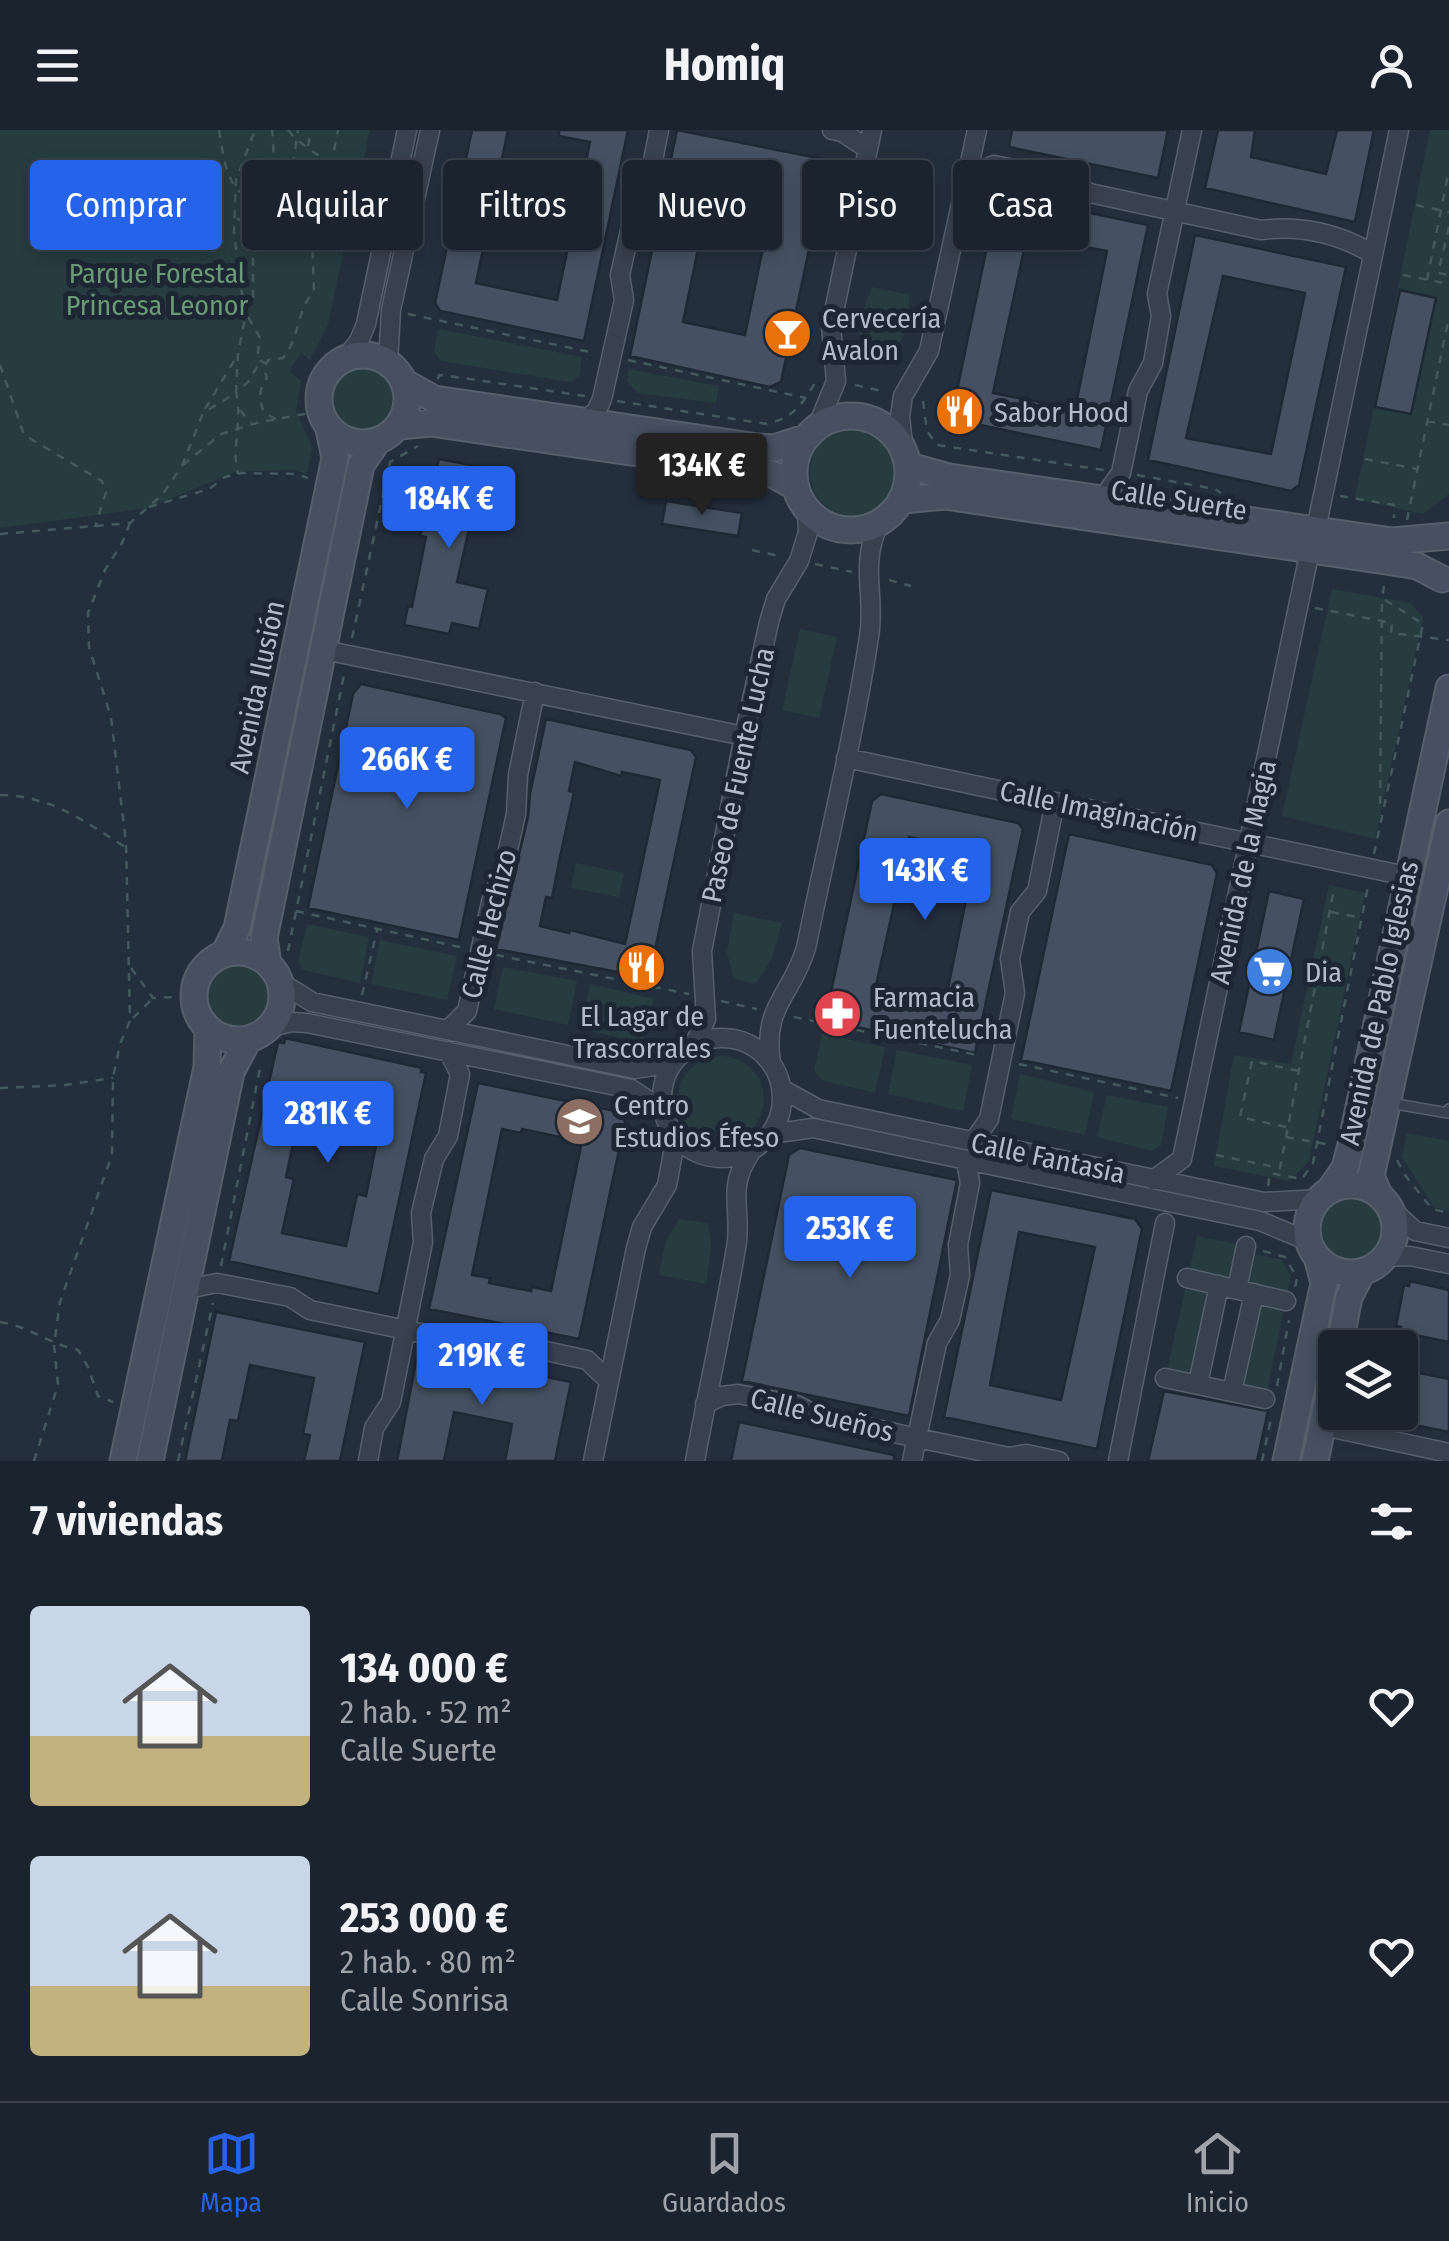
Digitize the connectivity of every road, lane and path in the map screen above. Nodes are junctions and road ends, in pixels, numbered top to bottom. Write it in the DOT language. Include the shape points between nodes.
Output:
graph roads {
  1 [pos="219,130"];
  2 [pos="255,130"];
  3 [pos="272,130"];
  4 [pos="288,130"];
  5 [pos="298,130"];
  6 [pos="311,130"];
  7 [pos="338,130"];
  8 [pos="407,130"];
  9 [pos="430,130"];
  10 [pos="658,130"];
  11 [pos="832,130"];
  12 [pos="977,130"];
  13 [pos="1192,130"];
  14 [pos="1399,130"];
  15 [pos="870,140"];
  16 [pos="296,142"];
  17 [pos="308,147"];
  18 [pos="273,160"];
  19 [pos="294,160"];
  20 [pos="325,160"];
  21 [pos="332,160"];
  22 [pos="970,160"];
  23 [pos="1449,170"];
  24 [pos="236,189"];
  25 [pos="1089,192"];
  26 [pos="242,193"];
  27 [pos="1416,205"];
  28 [pos="1440,210"];
  29 [pos="1175,212"];
  30 [pos="1449,212"];
  31 [pos="234,216"];
  32 [pos="242,222"];
  33 [pos="1449,230"];
  34 [pos="953,239"];
  35 [pos="253,250"];
  36 [pos="313,250"];
  37 [pos="1373,254"];
  38 [pos="1403,275"];
  39 [pos="1449,275"];
  40 [pos="1426,280"];
  41 [pos="1449,284"];
  42 [pos="244,310"];
  43 [pos="1449,317"];
  44 [pos="1448,330"];
  45 [pos="238,354"];
  46 [pos="346,358"];
  47 [pos="266,364"];
  48 [pos="0,365"];
  49 [pos="396,372"];
  50 [pos="236,393"];
  51 [pos="240,410"];
  52 [pos="203,412"];
  53 [pos="276,419"];
  54 [pos="325,420"];
  55 [pos="582,421"];
  56 [pos="1427,421"];
  57 [pos="252,424"];
  58 [pos="1449,425"];
  59 [pos="399,426"];
  60 [pos="237,429"];
  61 [pos="811,432"];
  62 [pos="377,442"];
  63 [pos="906,456"];
  64 [pos="1365,458"];
  65 [pos="182,466"];
  66 [pos="1417,469"];
  67 [pos="238,474"];
  68 [pos="308,478"];
  69 [pos="794,486"];
  70 [pos="1103,498"];
  71 [pos="903,500"];
  72 [pos="148,508"];
  73 [pos="807,510"];
  74 [pos="130,523"];
  75 [pos="879,524"];
  76 [pos="1406,524"];
  77 [pos="95,527"];
  78 [pos="0,534"];
  79 [pos="1449,538"];
  80 [pos="1313,540"];
  81 [pos="752,550"];
  82 [pos="798,561"];
  83 [pos="868,575"];
  84 [pos="1398,576"];
  85 [pos="1446,585"];
  86 [pos="912,586"];
  87 [pos="1299,605"];
  88 [pos="1380,621"];
  89 [pos="1448,640"];
  90 [pos="324,650"];
  91 [pos="1449,688"];
  92 [pos="535,692"];
  93 [pos="744,736"];
  94 [pos="846,758"];
  95 [pos="0,794"];
  96 [pos="1054,802"];
  97 [pos="1380,804"];
  98 [pos="1449,823"];
  99 [pos="1249,843"];
  100 [pos="126,848"];
  101 [pos="1432,880"];
  102 [pos="1334,889"];
  103 [pos="294,910"];
  104 [pos="1330,911"];
  105 [pos="1362,918"];
  106 [pos="378,928"];
  107 [pos="481,952"];
  108 [pos="224,954"];
  109 [pos="130,966"];
  110 [pos="274,973"];
  111 [pos="177,997"];
  112 [pos="153,998"];
  113 [pos="707,998"];
  114 [pos="358,1012"];
  115 [pos="774,1012"];
  116 [pos="130,1020"];
  117 [pos="208,1030"];
  118 [pos="448,1030"];
  119 [pos="259,1033"];
  120 [pos="694,1045"];
  121 [pos="448,1051"];
  122 [pos="1002,1060"];
  123 [pos="771,1062"];
  124 [pos="673,1063"];
  125 [pos="1299,1071"];
  126 [pos="113,1078"];
  127 [pos="0,1088"];
  128 [pos="782,1089"];
  129 [pos="1194,1101"];
  130 [pos="1387,1103"];
  131 [pos="1449,1109"];
  132 [pos="663,1110"];
  133 [pos="1288,1127"];
  134 [pos="771,1134"];
  135 [pos="1286,1136"];
  136 [pos="676,1138"];
  137 [pos="973,1142"];
  138 [pos="1317,1142"];
  139 [pos="750,1152"];
  140 [pos="1216,1155"];
  141 [pos="1182,1159"];
  142 [pos="966,1161"];
  143 [pos="1152,1189"];
  144 [pos="1204,1190"];
  145 [pos="1324,1195"];
  146 [pos="1384,1201"];
  147 [pos="1194,1208"];
  148 [pos="1165,1223"];
  149 [pos="1449,1238"];
  150 [pos="1246,1246"];
  151 [pos="1312,1249"];
  152 [pos="1385,1257"];
  153 [pos="1449,1264"];
  154 [pos="1362,1272"];
  155 [pos="1187,1278"];
  156 [pos="1237,1289"];
  157 [pos="187,1290"];
  158 [pos="1286,1300"];
  159 [pos="0,1322"];
  160 [pos="405,1329"];
  161 [pos="1343,1330"];
  162 [pos="54,1346"];
  163 [pos="1165,1378"];
  164 [pos="609,1381"];
  165 [pos="1198,1384"];
  166 [pos="1232,1392"];
  167 [pos="1266,1399"];
  168 [pos="113,1402"];
  169 [pos="705,1404"];
  170 [pos="1322,1430"];
  171 [pos="1342,1430"];
  172 [pos="917,1438"];
  173 [pos="1449,1453"];
  174 [pos="34,1461"];
  175 [pos="123,1461"];
  176 [pos="150,1461"];
  177 [pos="368,1461"];
  178 [pos="593,1461"];
  179 [pos="695,1461"];
  180 [pos="912,1461"];
  181 [pos="1059,1461"];
  182 [pos="1118,1461"];
  183 [pos="1286,1461"];
  184 [pos="1315,1461"];
  1 -- 24 [label="path"];
  2 -- 24 [label="path"];
  3 -- 18 [label="path"];
  4 -- 16 [label="path"];
  5 -- 16 [label="path"];
  6 -- 17 [label="path"];
  7 -- 21 [label="path"];
  8 -- 46 [label="street" via="366,324"];
  9 -- 49 [label="street" via="392,310"];
  10 -- 55 [label="street" via="620,275 624,300 602,399"];
  11 -- 15 [label="street"];
  12 -- 22 [label="street"];
  13 -- 29 [label="street"];
  14 -- 37 [label="street, Avenida de la Magia"];
  15 -- 61 [label="street" via="832,326 836,380"];
  16 -- 17 [label="path"];
  16 -- 19 [label="path"];
  17 -- 20 [label="path"];
  23 -- 28 [label="path"];
  24 -- 26 [label="path"];
  24 -- 31 [label="path"];
  25 -- 29 [label="street"];
  27 -- 28 [label="path"];
  28 -- 30 [label="path"];
  28 -- 40 [label="path"];
  29 -- 37 [label="street" via="1348,240"];
  29 -- 70 [label="street" via="1156,294 1162,316 1153,363 1138,391 1121,473"];
  31 -- 32 [label="path"];
  31 -- 42 [label="path"];
  33 -- 39 [label="path" via="1438,273"];
  34 -- 63 [label="street" via="929,351 904,396"];
  35 -- 42 [label="path" via="253,301"];
  36 -- 47 [label="path" via="314,291 292,347"];
  37 -- 80 [label="street, Avenida de la Magia"];
  38 -- 40 [label="path"];
  40 -- 41 [label="path"];
  42 -- 45 [label="path"];
  42 -- 47 [label="path" via="260,338 257,358"];
  43 -- 44 [label="path"];
  44 -- 56 [label="path"];
  45 -- 50 [label="path"];
  45 -- 52 [label="path"];
  46 -- 49 [label="main road" via="372,356"];
  46 -- 54 [label="main road" via="319,389"];
  47 -- 50 [label="path"];
  47 -- 53 [label="path" via="260,400 264,413"];
  48 -- 77 [label="path" via="24,435 102,481 106,492"];
  49 -- 55 [label="main road" via="434,400"];
  49 -- 59 [label="main road" via="408,397"];
  50 -- 51 [label="path"];
  50 -- 52 [label="path"];
  51 -- 57 [label="path"];
  51 -- 60 [label="path"];
  52 -- 65 [label="path"];
  53 -- 54 [label="path"];
  53 -- 57 [label="path"];
  54 -- 62 [label="main road" via="351,442"];
  54 -- 108 [label="main road, Avenida Ilusión" via="335,458 240,918"];
  55 -- 61 [label="main road" via="774,448"];
  56 -- 58 [label="path"];
  56 -- 66 [label="path"];
  57 -- 60 [label="path"];
  59 -- 62 [label="main road"];
  59 -- 69 [label="main road" via="431,422 754,470"];
  60 -- 65 [label="path"];
  60 -- 67 [label="path"];
  61 -- 63 [label="main road" via="840,416 865,416 887,427"];
  61 -- 69 [label="main road" via="794,464"];
  62 -- 90 [label="main road, Avenida Ilusión" via="361,466"];
  63 -- 70 [label="main road, Calle Suerte" via="949,477"];
  63 -- 71 [label="main road"];
  64 -- 66 [label="path"];
  65 -- 72 [label="path"];
  66 -- 76 [label="path"];
  67 -- 68 [label="path"];
  67 -- 72 [label="path"];
  69 -- 73 [label="main road"];
  70 -- 80 [label="main road, Calle Suerte"];
  71 -- 75 [label="main road"];
  71 -- 80 [label="main road, Calle Suerte" via="945,496"];
  72 -- 74 [label="path"];
  73 -- 75 [label="main road" via="828,526 854,530"];
  73 -- 82 [label="street, Paseo de Fuente Lucha"];
  74 -- 77 [label="path"];
  74 -- 100 [label="path" via="88,612 89,647 111,717"];
  75 -- 83 [label="street" via="869,546"];
  77 -- 78 [label="path"];
  79 -- 80 [label="main road, Calle Suerte"];
  79 -- 85 [label="main road" via="1442,555"];
  80 -- 85 [label="main road, Calle Suerte" via="1417,566"];
  80 -- 87 [label="street, Avenida de la Magia"];
  81 -- 82 [label="path"];
  82 -- 83 [label="path"];
  82 -- 93 [label="street, Paseo de Fuente Lucha" via="776,599"];
  83 -- 86 [label="path"];
  83 -- 94 [label="street" via="870,632"];
  84 -- 88 [label="path" via="1382,598"];
  87 -- 88 [label="path"];
  87 -- 99 [label="street, Avenida de la Magia"];
  88 -- 89 [label="path" via="1392,623 1391,633"];
  88 -- 97 [label="path"];
  90 -- 92 [label="street"];
  90 -- 110 [label="main road, Avenida Ilusión" via="264,938"];
  91 -- 101 [label="main road, Avenida de Pablo Iglesias"];
  92 -- 93 [label="street"];
  92 -- 107 [label="street, Calle Hechizo" via="516,814"];
  93 -- 113 [label="street, Paseo de Fuente Lucha" via="702,951"];
  94 -- 96 [label="street, Calle Imaginación"];
  94 -- 115 [label="street" via="806,948"];
  95 -- 100 [label="path" via="74,813"];
  96 -- 99 [label="street, Calle Imaginación"];
  96 -- 122 [label="street" via="1036,891 1020,912 1010,959 1015,993"];
  98 -- 101 [label="main road, Avenida de Pablo Iglesias"];
  99 -- 101 [label="street, Calle Imaginación"];
  99 -- 129 [label="street, Avenida de la Magia"];
  100 -- 109 [label="path"];
  101 -- 130 [label="main road, Avenida de Pablo Iglesias"];
  101 -- 145 [label="main road, Avenida de Pablo Iglesias" via="1346,1164"];
  102 -- 104 [label="path"];
  103 -- 106 [label="path"];
  104 -- 105 [label="path"];
  104 -- 125 [label="path"];
  106 -- 107 [label="path"];
  106 -- 114 [label="path"];
  107 -- 113 [label="path"];
  107 -- 118 [label="street, Calle Hechizo" via="467,1012"];
  108 -- 110 [label="main road" via="248,953"];
  108 -- 117 [label="main road" via="196,980 194,1007"];
  109 -- 112 [label="path"];
  109 -- 116 [label="path"];
  110 -- 114 [label="street" via="312,1002"];
  110 -- 119 [label="main road" via="282,1006"];
  111 -- 112 [label="path"];
  112 -- 116 [label="path"];
  113 -- 115 [label="path"];
  113 -- 120 [label="street, Paseo de Fuente Lucha"];
  114 -- 118 [label="street"];
  115 -- 122 [label="path"];
  115 -- 123 [label="street" via="767,1038"];
  116 -- 126 [label="path"];
  117 -- 119 [label="main road" via="220,1037"];
  117 -- 175 [label="main road" via="206,1068"];
  118 -- 124 [label="street" via="635,1069"];
  119 -- 121 [label="street" via="307,1023"];
  119 -- 157 [label="main road" via="237,1055 231,1072"];
  120 -- 123 [label="street" via="734,1039"];
  120 -- 124 [label="street"];
  121 -- 132 [label="street" via="631,1089"];
  121 -- 160 [label="street" via="460,1074 448,1136 434,1159 421,1213 424,1242"];
  122 -- 129 [label="path"];
  122 -- 137 [label="street" via="989,1119"];
  123 -- 128 [label="street"];
  124 -- 132 [label="street"];
  125 -- 133 [label="path"];
  125 -- 133 [label="path" via="1252,1061 1240,1117"];
  126 -- 127 [label="path"];
  126 -- 162 [label="path" via="112,1155 60,1302"];
  128 -- 134 [label="street"];
  128 -- 137 [label="street, Calle Fantasía" via="818,1109"];
  129 -- 141 [label="street, Avenida de la Magia"];
  130 -- 131 [label="lane"];
  130 -- 146 [label="main road, Avenida de Pablo Iglesias" via="1372,1176"];
  132 -- 136 [label="street"];
  133 -- 135 [label="path"];
  134 -- 139 [label="street"];
  134 -- 142 [label="street, Calle Fantasía" via="813,1128"];
  135 -- 138 [label="path"];
  135 -- 140 [label="path" via="1280,1168"];
  136 -- 139 [label="street" via="696,1152 723,1158"];
  136 -- 164 [label="street" via="667,1185 636,1248"];
  137 -- 143 [label="street, Calle Fantasía"];
  139 -- 169 [label="street" via="738,1172 737,1242"];
  141 -- 143 [label="street"];
  141 -- 144 [label="street"];
  142 -- 143 [label="street, Calle Fantasía"];
  142 -- 172 [label="street" via="970,1183 958,1245 960,1275 950,1320 937,1342"];
  143 -- 144 [label="street, Calle Fantasía"];
  143 -- 147 [label="street, Calle Fantasía"];
  143 -- 148 [label="street"];
  144 -- 145 [label="street, Calle Fantasía" via="1264,1202"];
  145 -- 146 [label="main road" via="1363,1187"];
  145 -- 151 [label="main road" via="1307,1226"];
  146 -- 149 [label="street" via="1415,1231"];
  146 -- 152 [label="main road" via="1395,1232"];
  147 -- 148 [label="street"];
  147 -- 151 [label="street, Calle Fantasía" via="1278,1226"];
  148 -- 182 [label="street"];
  150 -- 156 [label="street"];
  151 -- 154 [label="main road" via="1330,1268"];
  151 -- 183 [label="main road" via="1324,1283"];
  152 -- 153 [label="street"];
  152 -- 154 [label="main road"];
  154 -- 161 [label="main road"];
  155 -- 156 [label="street"];
  156 -- 158 [label="street"];
  156 -- 165 [label="street"];
  156 -- 166 [label="street"];
  157 -- 160 [label="street" via="217,1283"];
  157 -- 176 [label="main road"];
  159 -- 162 [label="path" via="20,1325"];
  160 -- 164 [label="street" via="587,1360"];
  160 -- 177 [label="street" via="391,1402 374,1428"];
  162 -- 168 [label="path" via="78,1350 98,1396"];
  162 -- 174 [label="path" via="58,1385"];
  163 -- 165 [label="street"];
  164 -- 178 [label="street"];
  165 -- 166 [label="street"];
  166 -- 167 [label="street"];
  169 -- 172 [label="street, Calle Sueños" via="738,1394"];
  169 -- 179 [label="street"];
  170 -- 184 [label="main road"];
  171 -- 173 [label="street"];
  172 -- 180 [label="street"];
  172 -- 181 [label="street, Calle Sueños"];
}
